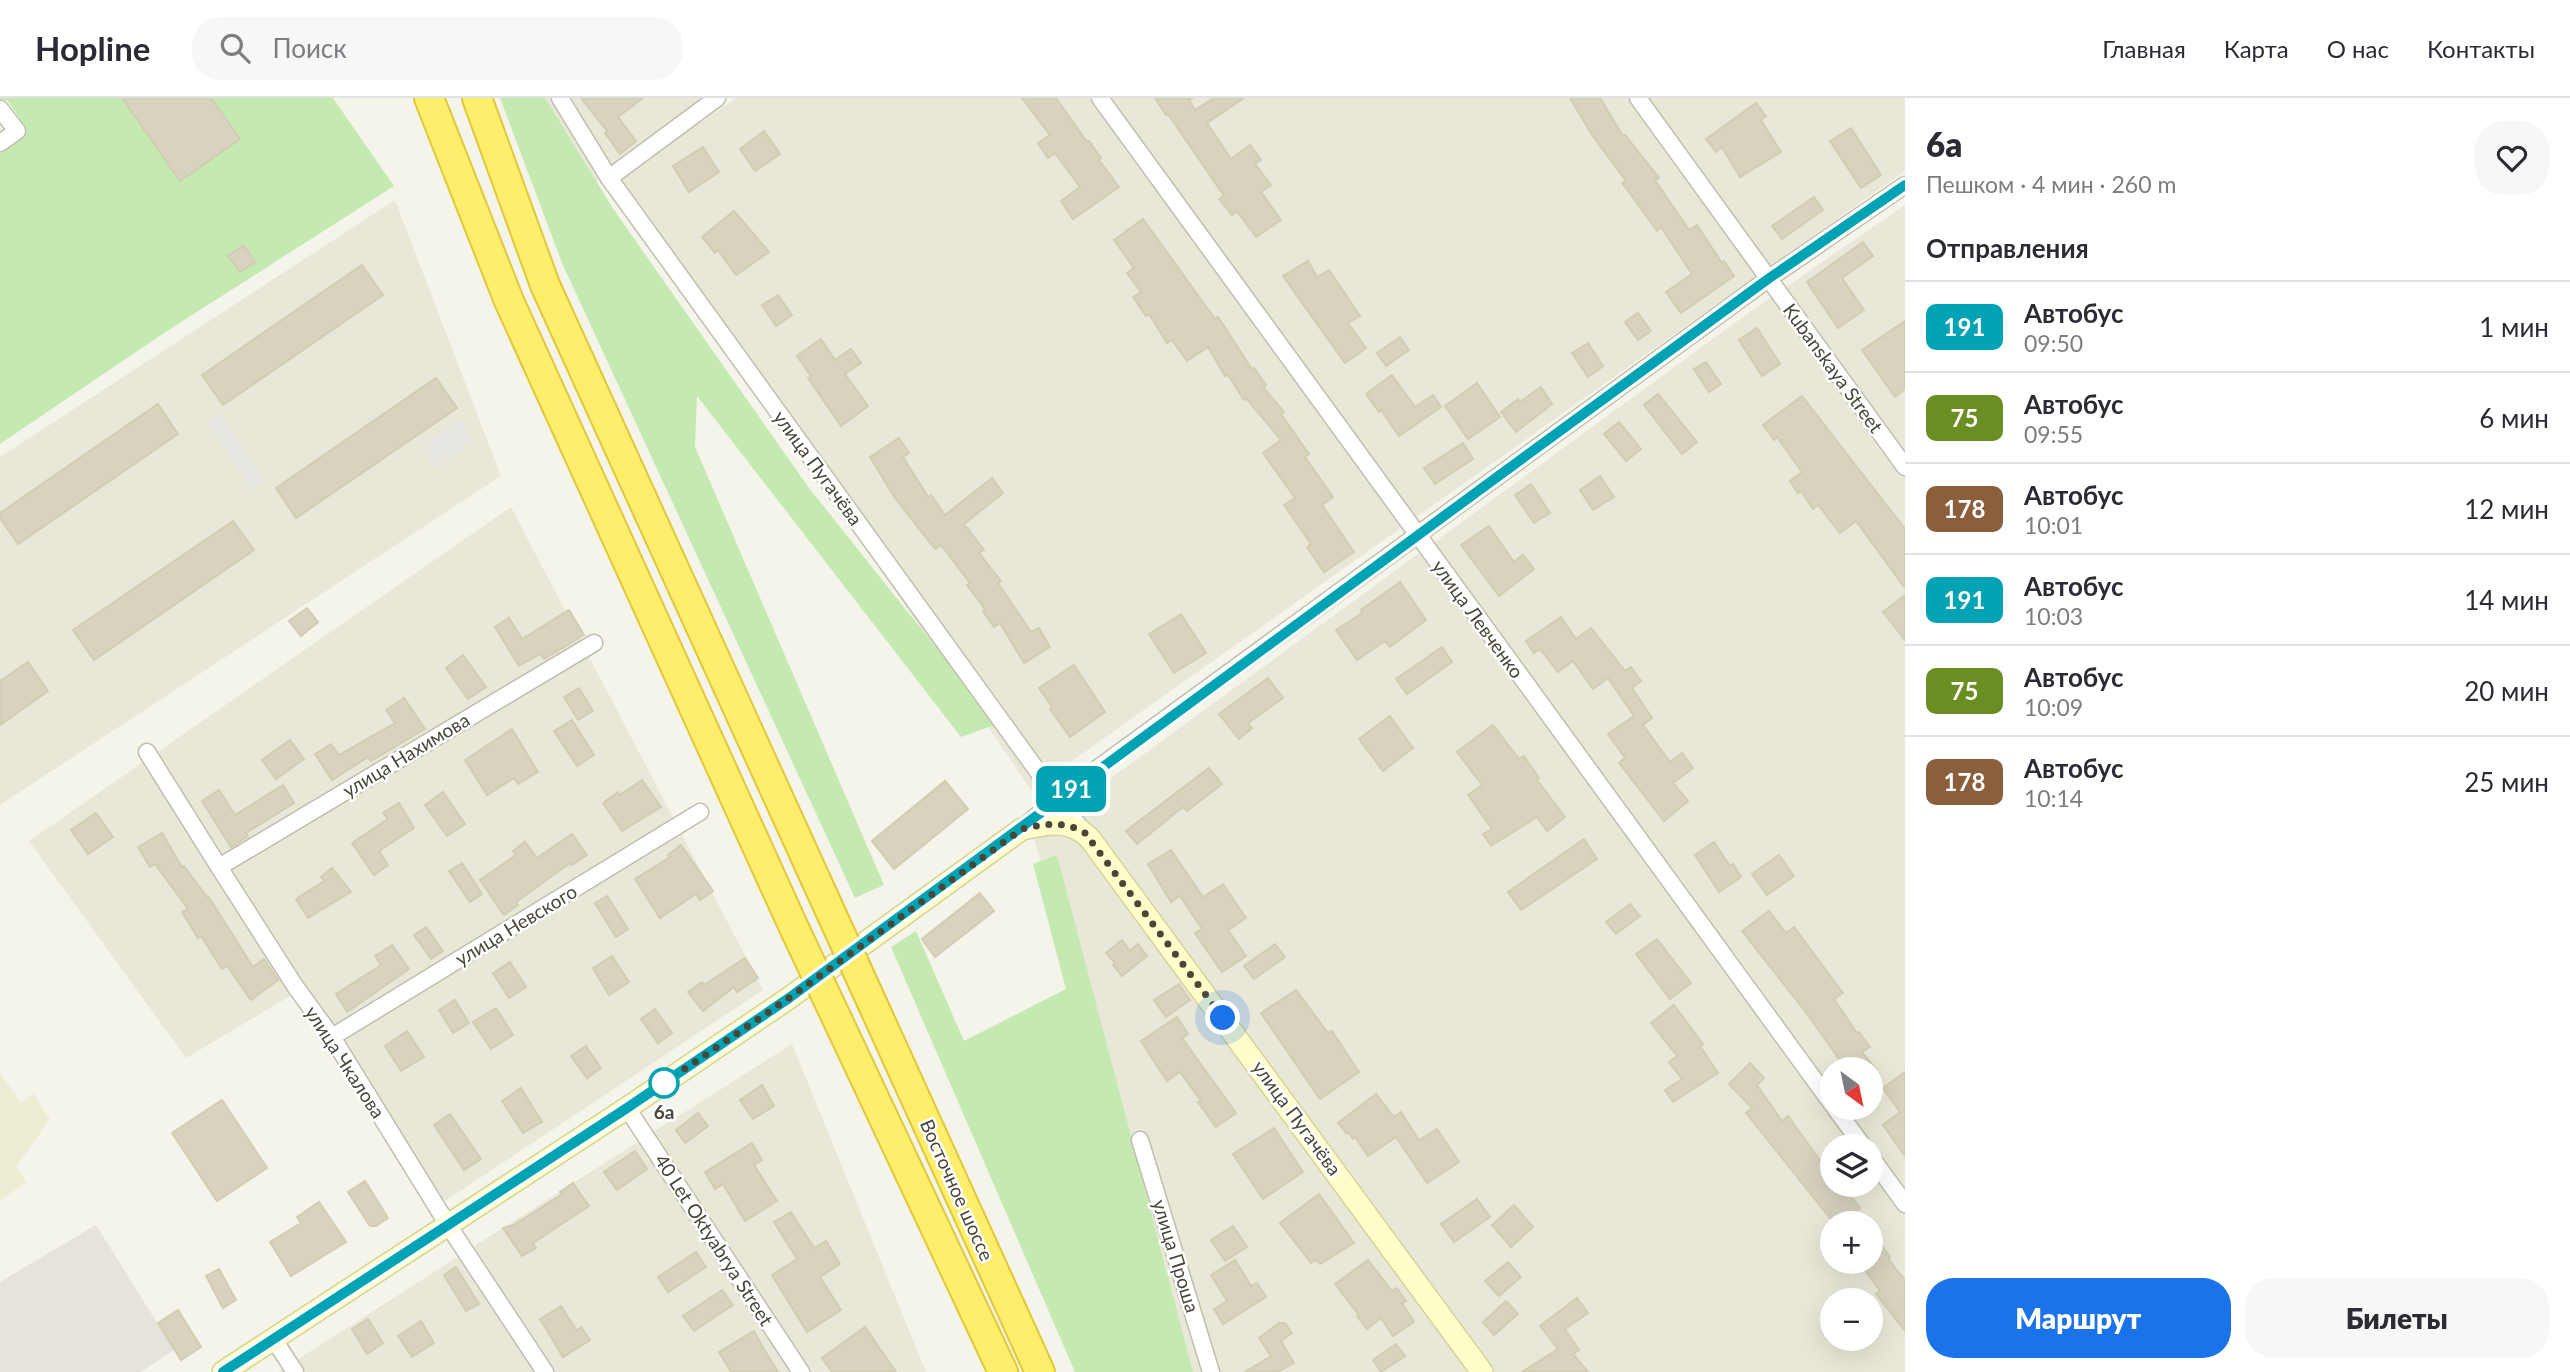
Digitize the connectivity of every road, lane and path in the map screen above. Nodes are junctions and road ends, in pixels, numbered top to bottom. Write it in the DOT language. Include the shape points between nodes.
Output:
graph roads {
  1 [pos="429,98"];
  2 [pos="477,98"];
  3 [pos="560,98"];
  4 [pos="717,98"];
  5 [pos="1100,98"];
  6 [pos="1638,98"];
  7 [pos="0,109"];
  8 [pos="0,143"];
  9 [pos="609,178"];
  10 [pos="1905,185"];
  11 [pos="1768,279"];
  12 [pos="545,285"];
  13 [pos="509,301"];
  14 [pos="1905,467"];
  15 [pos="1417,535"];
  16 [pos="594,643"];
  17 [pos="147,752"];
  18 [pos="1057,799"];
  19 [pos="700,812"];
  20 [pos="1022,829"];
  21 [pos="1085,833"];
  22 [pos="219,867"];
  23 [pos="332,1037"];
  24 [pos="1820,1088"];
  25 [pos="627,1108"];
  26 [pos="1140,1140"];
  27 [pos="1883,1174"];
  28 [pos="1905,1204"];
  29 [pos="448,1225"];
  30 [pos="273,1338"];
  31 [pos="223,1372"];
  32 [pos="295,1372"];
  33 [pos="545,1372"];
  34 [pos="801,1372"];
  35 [pos="1003,1372"];
  36 [pos="1040,1372"];
  37 [pos="1211,1372"];
  38 [pos="1482,1372"];
  1 -- 13 [label="highway"];
  2 -- 12 [label="highway"];
  3 -- 9 [label="street, улица Пугачёва"];
  4 -- 9 [label="street"];
  5 -- 15 [label="street, улица Левченко"];
  6 -- 11 [label="street, Kubanskaya Street"];
  7 -- 8 [label="street" via="17,131"];
  9 -- 18 [label="street, улица Пугачёва"];
  10 -- 11 [label="street"];
  11 -- 14 [label="street, Kubanskaya Street"];
  11 -- 15 [label="street"];
  12 -- 13 [label="highway" via="553,320 549,327 537,332 527,328"];
  12 -- 36 [label="highway, Восточное шоссе, bridge"];
  13 -- 35 [label="highway, Восточное шоссе, bridge" via="795,930"];
  15 -- 18 [label="street"];
  15 -- 24 [label="street, улица Левченко"];
  16 -- 22 [label="street, улица Нахимова"];
  17 -- 22 [label="street, улица Чкалова"];
  18 -- 20 [label="street"];
  18 -- 21 [label="street, улица Пугачёва"];
  19 -- 23 [label="street, улица Невского"];
  20 -- 21 [label="street" via="1064,824"];
  20 -- 25 [label="street" via="789,998"];
  21 -- 38 [label="street, улица Пугачёва"];
  22 -- 23 [label="street, улица Чкалова"];
  23 -- 29 [label="street, улица Чкалова"];
  25 -- 29 [label="street"];
  25 -- 34 [label="street, 40 Let Oktyabrya Street"];
  26 -- 37 [label="street, улица Проша"];
  27 -- 28 [label="street"];
  29 -- 30 [label="street"];
  29 -- 33 [label="street, улица Чкалова"];
  30 -- 31 [label="street"];
  30 -- 32 [label="street"];
}
